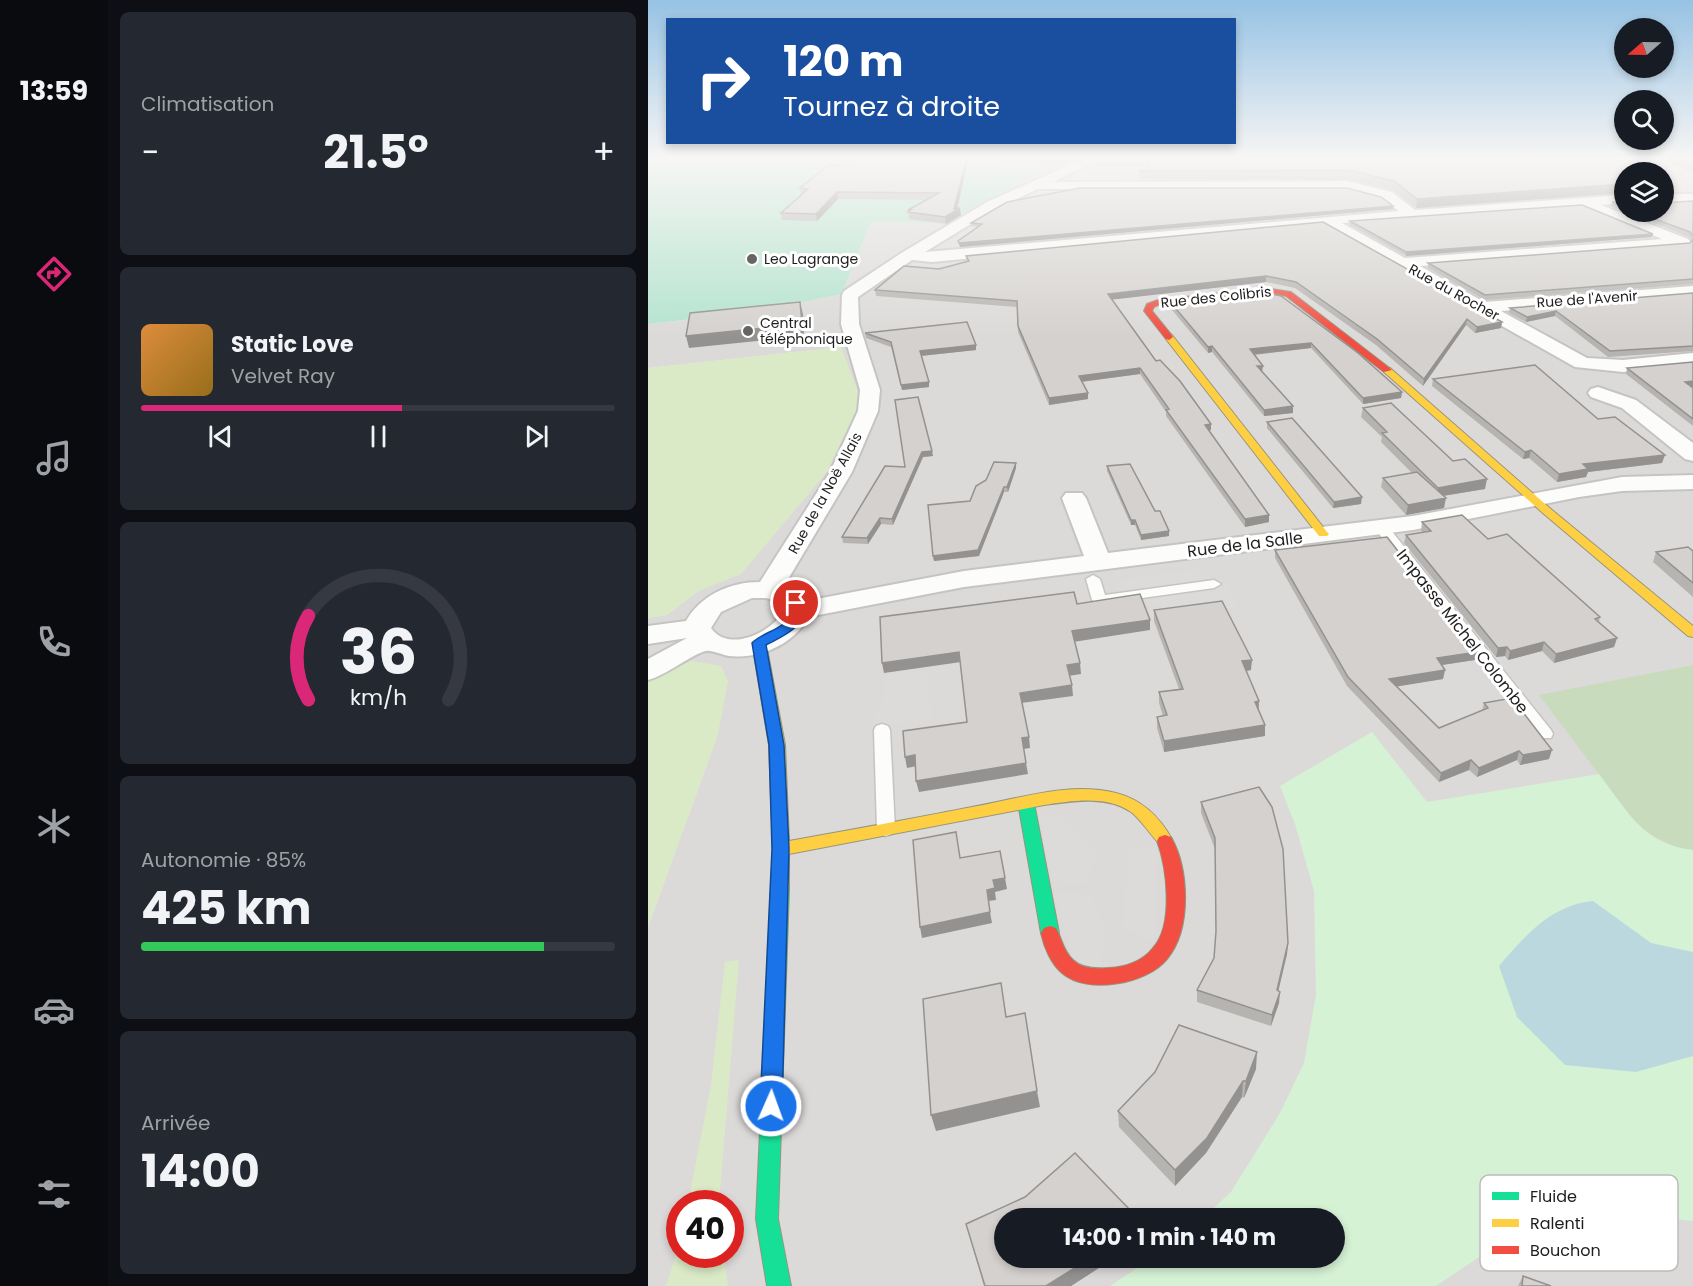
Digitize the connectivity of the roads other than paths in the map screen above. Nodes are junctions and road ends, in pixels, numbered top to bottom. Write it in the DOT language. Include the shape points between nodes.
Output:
graph roads {
  1 [pos="974,217"];
  2 [pos="1375,217"];
  3 [pos="1620,217"];
  4 [pos="1327,221"];
  5 [pos="1688,244"];
  6 [pos="909,255"];
  7 [pos="1401,262"];
  8 [pos="1693,291"];
  9 [pos="1482,307"];
  10 [pos="1693,359"];
  11 [pos="1598,393"];
  12 [pos="1693,454"];
  13 [pos="1693,482"];
  14 [pos="1074,498"];
  15 [pos="1533,498"];
  16 [pos="1381,527"];
  17 [pos="1323,534"];
  18 [pos="1096,571"];
  19 [pos="1214,584"];
  20 [pos="768,590"];
  21 [pos="797,611"];
  22 [pos="1693,633"];
  23 [pos="701,634"];
  24 [pos="648,635"];
  25 [pos="759,643"];
  26 [pos="648,671"];
  27 [pos="882,730"];
  28 [pos="1545,734"];
  29 [pos="1026,803"];
  30 [pos="886,829"];
  31 [pos="781,849"];
  32 [pos="779,1286"];
  1 -- 6 [label="street, Rue de la Noë Allais"];
  2 -- 4 [label="street"];
  3 -- 5 [label="street"];
  4 -- 6 [label="street" via="932,257"];
  4 -- 7 [label="street, Rue du Rocher"];
  5 -- 7 [label="street"];
  6 -- 20 [label="street, Rue de la Noë Allais" via="850,295 850,324 870,390 868,411 841,472"];
  7 -- 9 [label="street, Rue du Rocher"];
  8 -- 9 [label="street, Rue de l'Avenir"];
  9 -- 10 [label="street, Rue du Rocher" via="1582,363 1618,366"];
  11 -- 12 [label="street" via="1629,404"];
  13 -- 15 [label="street, Rue de la Salle" via="1622,484"];
  14 -- 18 [label="street"];
  15 -- 16 [label="street, Rue de la Salle"];
  15 -- 17 [label="street, Rue des Colibris" via="1367,352 1288,294 1266,290 1150,306 1148,310"];
  15 -- 22 [label="street"];
  16 -- 17 [label="street, Rue de la Salle"];
  16 -- 28 [label="lane, Impasse Michel Colombe"];
  17 -- 18 [label="street, Rue de la Salle"];
  18 -- 19 [label="lane" via="1099,600"];
  18 -- 21 [label="street, Rue de la Salle" via="964,579"];
  20 -- 21 [label="street" via="790,597"];
  20 -- 23 [label="street" via="720,600 700,618"];
  21 -- 25 [label="street" via="787,629"];
  23 -- 24 [label="street"];
  23 -- 25 [label="street" via="729,647"];
  23 -- 26 [label="street"];
  25 -- 31 [label="street" via="777,745"];
  27 -- 30 [label="lane"];
  29 -- 29 [label="street" via="1077,797 1115,798 1142,811 1157,826 1170,850 1174,870 1172,931 1160,954 1136,970 1105,977 1073,970 1058,954 1051,941"];
  29 -- 30 [label="street"];
  30 -- 31 [label="street"];
  31 -- 32 [label="street" via="766,1219"];
}
